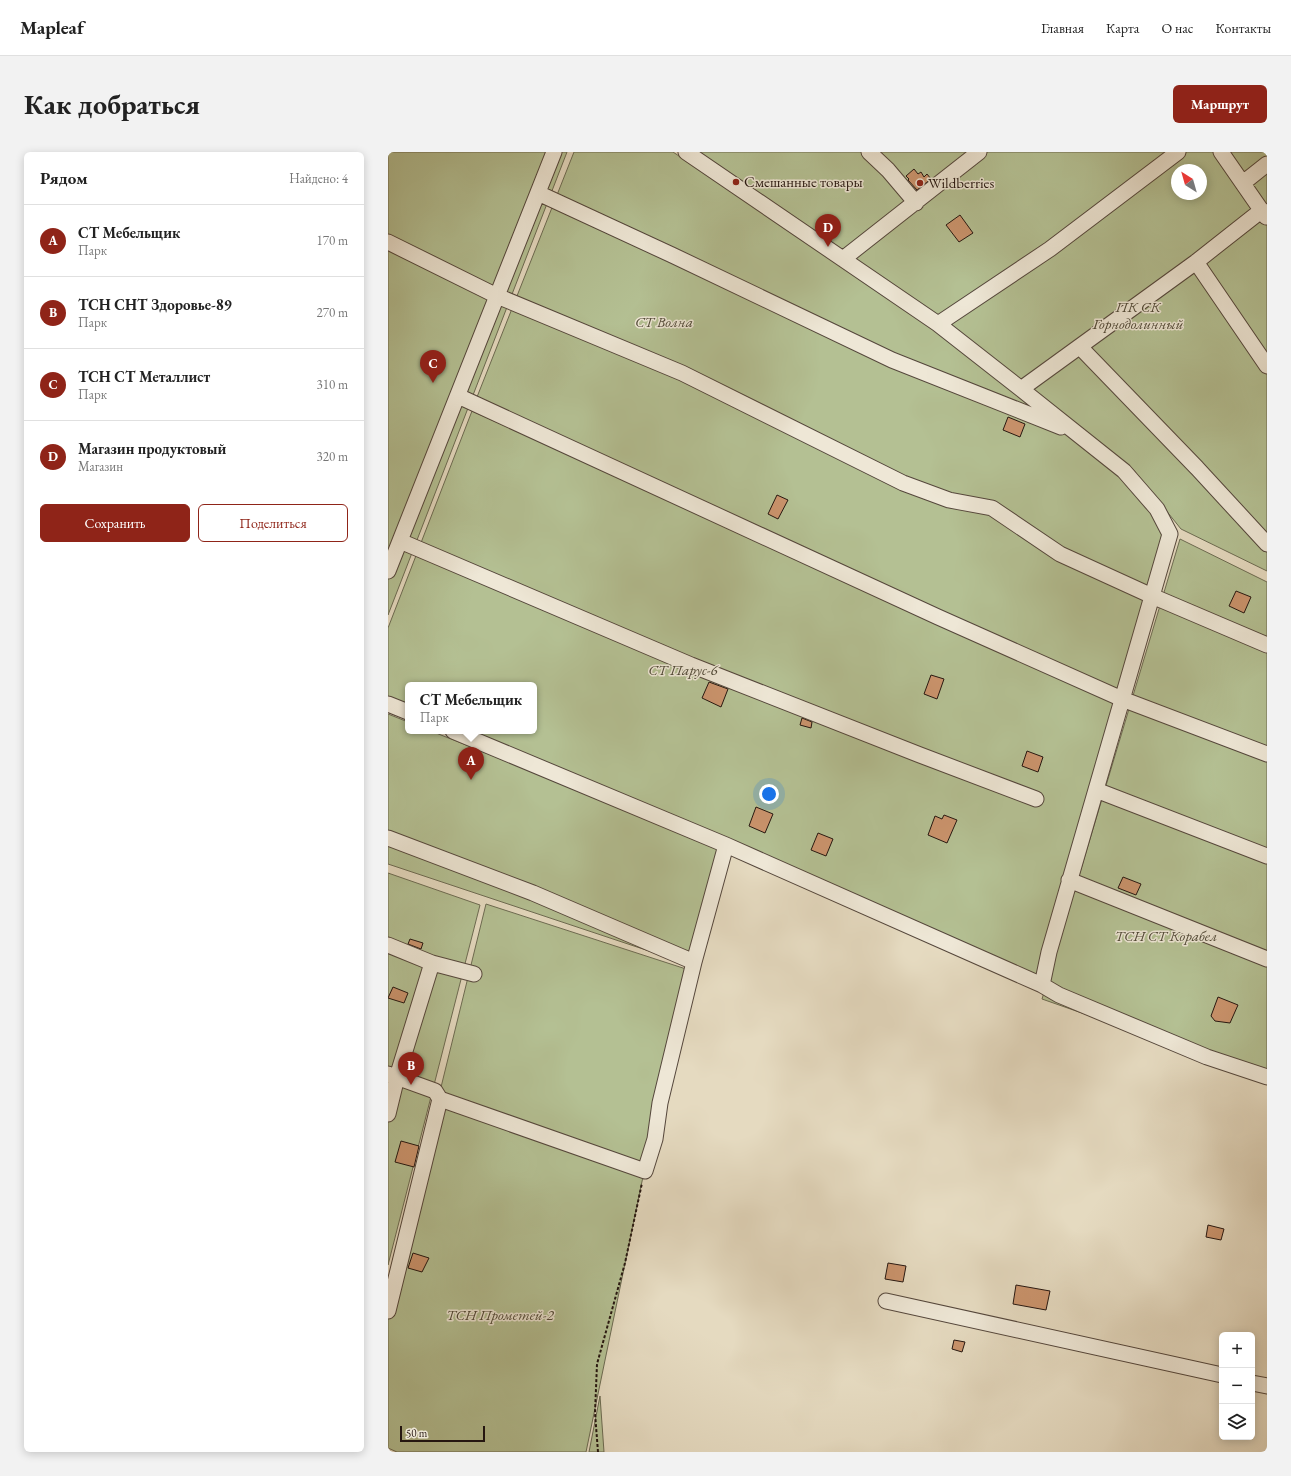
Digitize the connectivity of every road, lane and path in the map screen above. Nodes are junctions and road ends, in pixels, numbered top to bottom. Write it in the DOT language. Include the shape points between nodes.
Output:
graph roads {
  1 [pos="554,152"];
  2 [pos="686,152"];
  3 [pos="869,152"];
  4 [pos="979,152"];
  5 [pos="1178,152"];
  6 [pos="1221,152"];
  7 [pos="1267,164"];
  8 [pos="1243,183"];
  9 [pos="538,193"];
  10 [pos="916,203"];
  11 [pos="1264,214"];
  12 [pos="389,246"];
  13 [pos="842,259"];
  14 [pos="1196,262"];
  15 [pos="497,296"];
  16 [pos="938,324"];
  17 [pos="1080,347"];
  18 [pos="1267,366"];
  19 [pos="1021,389"];
  20 [pos="458,396"];
  21 [pos="1075,432"];
  22 [pos="400,541"];
  23 [pos="1267,544"];
  24 [pos="388,571"];
  25 [pos="1152,596"];
  26 [pos="1267,645"];
  27 [pos="1122,699"];
  28 [pos="388,704"];
  29 [pos="405,711"];
  30 [pos="460,734"];
  31 [pos="1267,754"];
  32 [pos="1096,790"];
  33 [pos="1036,799"];
  34 [pos="388,838"];
  35 [pos="726,845"];
  36 [pos="1267,856"];
  37 [pos="1069,880"];
  38 [pos="388,945"];
  39 [pos="1267,959"];
  40 [pos="694,962"];
  41 [pos="432,963"];
  42 [pos="474,974"];
  43 [pos="1042,985"];
  44 [pos="393,1075"];
  45 [pos="1267,1077"];
  46 [pos="440,1099"];
  47 [pos="388,1114"];
  48 [pos="645,1171"];
  49 [pos="886,1301"];
  50 [pos="388,1311"];
  51 [pos="1219,1374"];
  52 [pos="1255,1383"];
  53 [pos="1267,1386"];
  54 [pos="598,1452"];
  1 -- 9 [label="street"];
  2 -- 13 [label="street"];
  3 -- 10 [label="street"];
  4 -- 10 [label="street"];
  5 -- 16 [label="street" via="1050,249"];
  6 -- 8 [label="street"];
  7 -- 8 [label="street"];
  8 -- 11 [label="street"];
  9 -- 15 [label="street"];
  9 -- 21 [label="street" via="892,360"];
  10 -- 13 [label="street"];
  11 -- 14 [label="street"];
  12 -- 15 [label="street"];
  13 -- 16 [label="street"];
  14 -- 17 [label="street"];
  14 -- 18 [label="street"];
  15 -- 20 [label="street"];
  15 -- 25 [label="street" via="682,374 903,483 949,500 992,508 1060,554"];
  16 -- 19 [label="street"];
  17 -- 19 [label="street"];
  17 -- 23 [label="street"];
  19 -- 21 [label="street"];
  20 -- 22 [label="street"];
  20 -- 27 [label="street"];
  21 -- 25 [label="street" via="1124,471 1157,509 1170,534"];
  22 -- 24 [label="street"];
  22 -- 33 [label="street" via="699,668"];
  25 -- 26 [label="street"];
  25 -- 27 [label="street"];
  27 -- 31 [label="street"];
  27 -- 32 [label="street"];
  28 -- 29 [label="street"];
  30 -- 35 [label="street"];
  32 -- 36 [label="street"];
  32 -- 37 [label="street"];
  34 -- 40 [label="street" via="533,893"];
  35 -- 40 [label="street"];
  35 -- 43 [label="street"];
  37 -- 39 [label="street"];
  37 -- 43 [label="street" via="1048,952"];
  38 -- 41 [label="street"];
  40 -- 48 [label="street" via="660,1103 655,1139"];
  41 -- 42 [label="street"];
  41 -- 44 [label="street"];
  43 -- 45 [label="street" via="1059,995 1200,1054"];
  44 -- 46 [label="street" via="435,1091"];
  44 -- 47 [label="street"];
  46 -- 48 [label="street"];
  46 -- 50 [label="street"];
  48 -- 54 [label="path" via="625,1263 597,1364 595,1412"];
  49 -- 51 [label="street"];
  52 -- 53 [label="street"];
}
